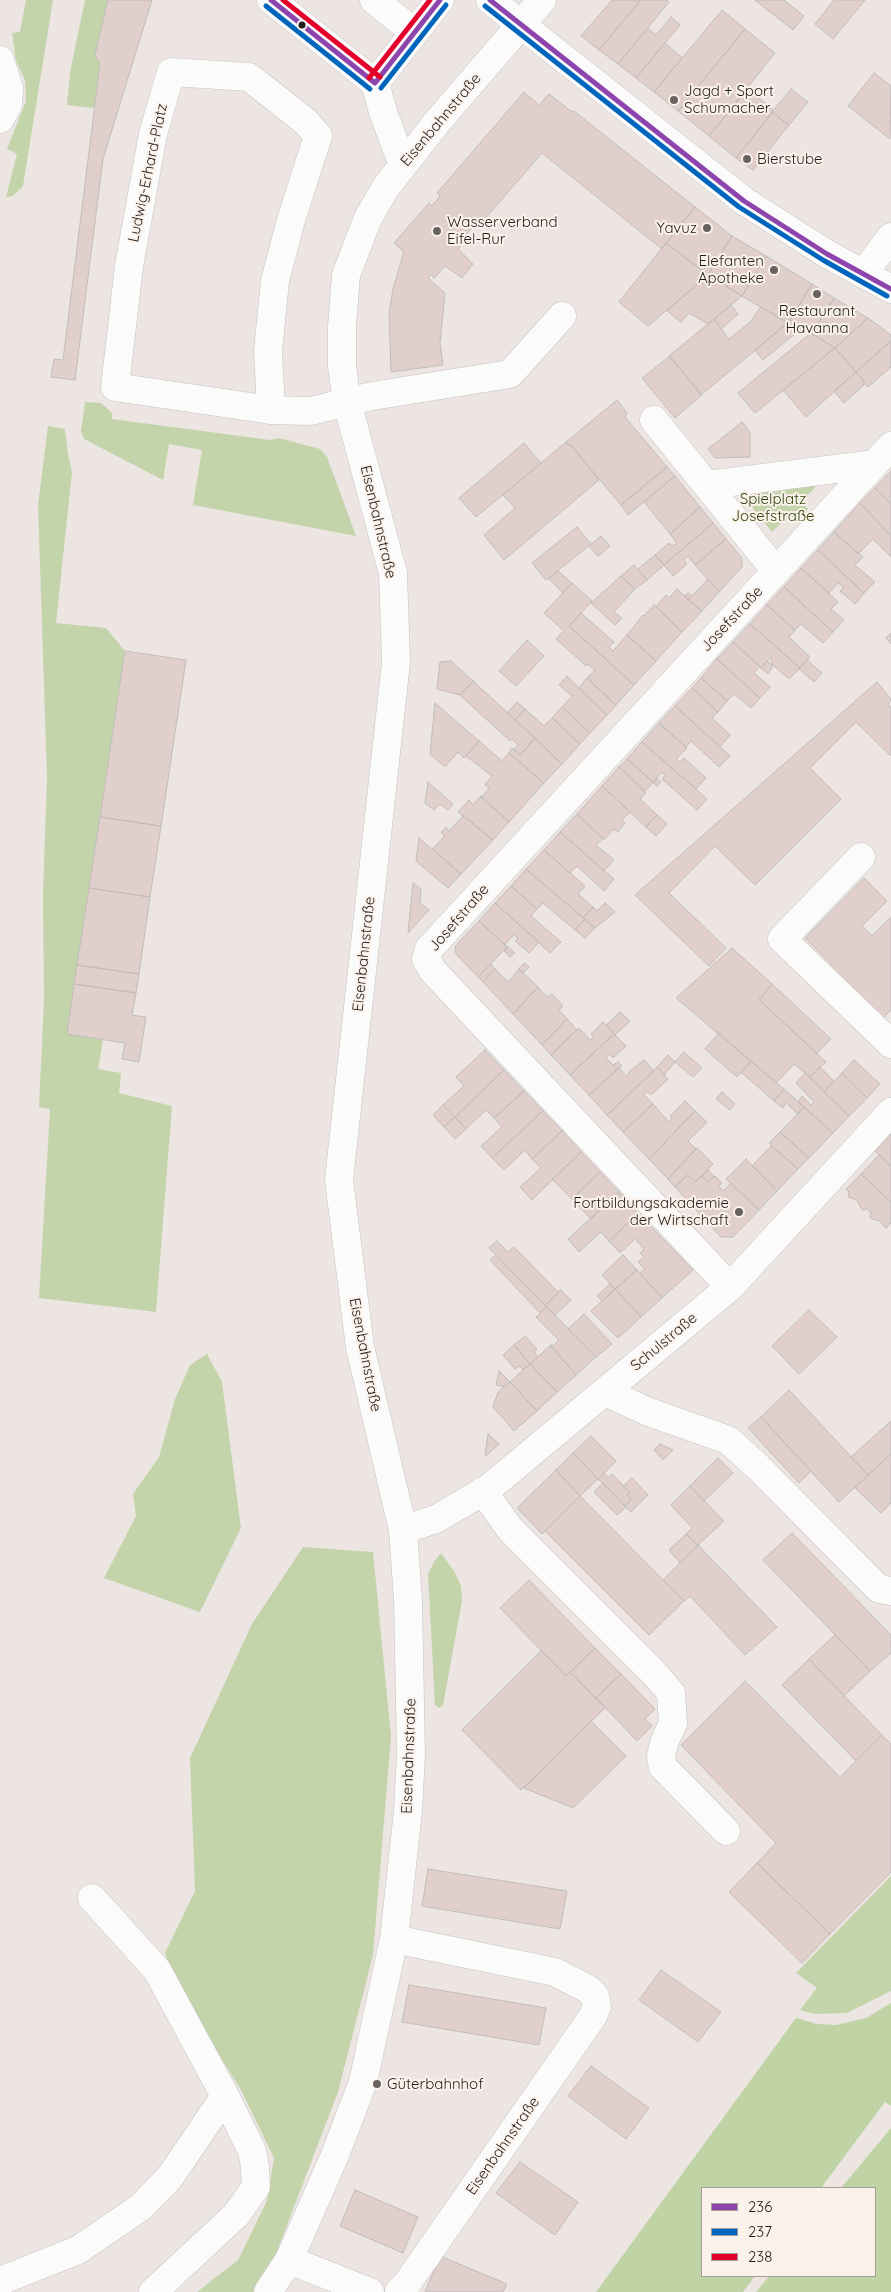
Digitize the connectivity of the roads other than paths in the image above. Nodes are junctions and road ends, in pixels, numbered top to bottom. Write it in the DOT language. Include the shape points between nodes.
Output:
graph roads {
  1 [pos="271,0"];
  2 [pos="374,0"];
  3 [pos="440,0"];
  4 [pos="490,0"];
  5 [pos="542,0"];
  6 [pos="522,26"];
  7 [pos="414,32"];
  8 [pos="0,60"];
  9 [pos="375,83"];
  10 [pos="0,119"];
  11 [pos="403,165"];
  12 [pos="891,237"];
  13 [pos="863,274"];
  14 [pos="891,289"];
  15 [pos="562,316"];
  16 [pos="348,402"];
  17 [pos="271,410"];
  18 [pos="654,420"];
  19 [pos="883,455"];
  20 [pos="707,485"];
  21 [pos="776,571"];
  22 [pos="861,857"];
  23 [pos="891,1044"];
  24 [pos="891,1112"];
  25 [pos="730,1287"];
  26 [pos="605,1392"];
  27 [pos="483,1491"];
  28 [pos="403,1530"];
  29 [pos="891,1591"];
  30 [pos="726,1831"];
  31 [pos="92,1898"];
  32 [pos="394,1939"];
  33 [pos="225,2096"];
  34 [pos="289,2260"];
  35 [pos="0,2282"];
  36 [pos="153,2292"];
  37 [pos="268,2292"];
  38 [pos="370,2292"];
  39 [pos="399,2292"];
  1 -- 9 [label="street"];
  2 -- 7 [label="street"];
  3 -- 7 [label="street"];
  4 -- 6 [label="street"];
  5 -- 6 [label="street, Eisenbahnstraße"];
  6 -- 11 [label="street, Eisenbahnstraße"];
  6 -- 13 [label="street" via="744,201"];
  7 -- 9 [label="street"];
  8 -- 10 [label="street" via="9,88 8,105"];
  9 -- 11 [label="street"];
  11 -- 16 [label="street, Eisenbahnstraße" via="368,218 346,275 342,366"];
  12 -- 13 [label="street"];
  13 -- 14 [label="street"];
  15 -- 16 [label="street, Ludwig-Erhard-Platz" via="510,374"];
  16 -- 17 [label="street, Ludwig-Erhard-Platz" via="310,411"];
  16 -- 28 [label="street, Eisenbahnstraße" via="393,573 396,662 339,1180 360,1347"];
  17 -- 17 [label="street, Ludwig-Erhard-Platz" via="268,350 275,281 318,136 306,122 249,77 171,72 153,134 129,266 115,387"];
  18 -- 20 [label="street"];
  19 -- 20 [label="street, Josefstraße"];
  19 -- 21 [label="street, Josefstraße"];
  20 -- 21 [label="street"];
  21 -- 25 [label="street, Josefstraße" via="428,949 426,959 433,971"];
  22 -- 23 [label="street" via="782,940"];
  24 -- 25 [label="street, Schulstraße"];
  25 -- 26 [label="street, Schulstraße"];
  26 -- 27 [label="street, Schulstraße"];
  26 -- 29 [label="street" via="649,1412 728,1440 879,1589"];
  27 -- 28 [label="street, Schulstraße" via="436,1519"];
  27 -- 30 [label="street" via="510,1529 671,1693 673,1723 664,1743 663,1767"];
  28 -- 32 [label="street, Eisenbahnstraße" via="412,1742"];
  31 -- 33 [label="street" via="157,1970"];
  32 -- 34 [label="street, Eisenbahnstraße" via="363,2082"];
  32 -- 39 [label="street, Eisenbahnstraße" via="555,1972 588,1990 597,2006 588,2024"];
  33 -- 35 [label="street" via="170,2176 140,2207 78,2250"];
  33 -- 36 [label="street" via="252,2151 256,2187 236,2215"];
  34 -- 37 [label="street, Eisenbahnstraße"];
  34 -- 38 [label="street"];
}
